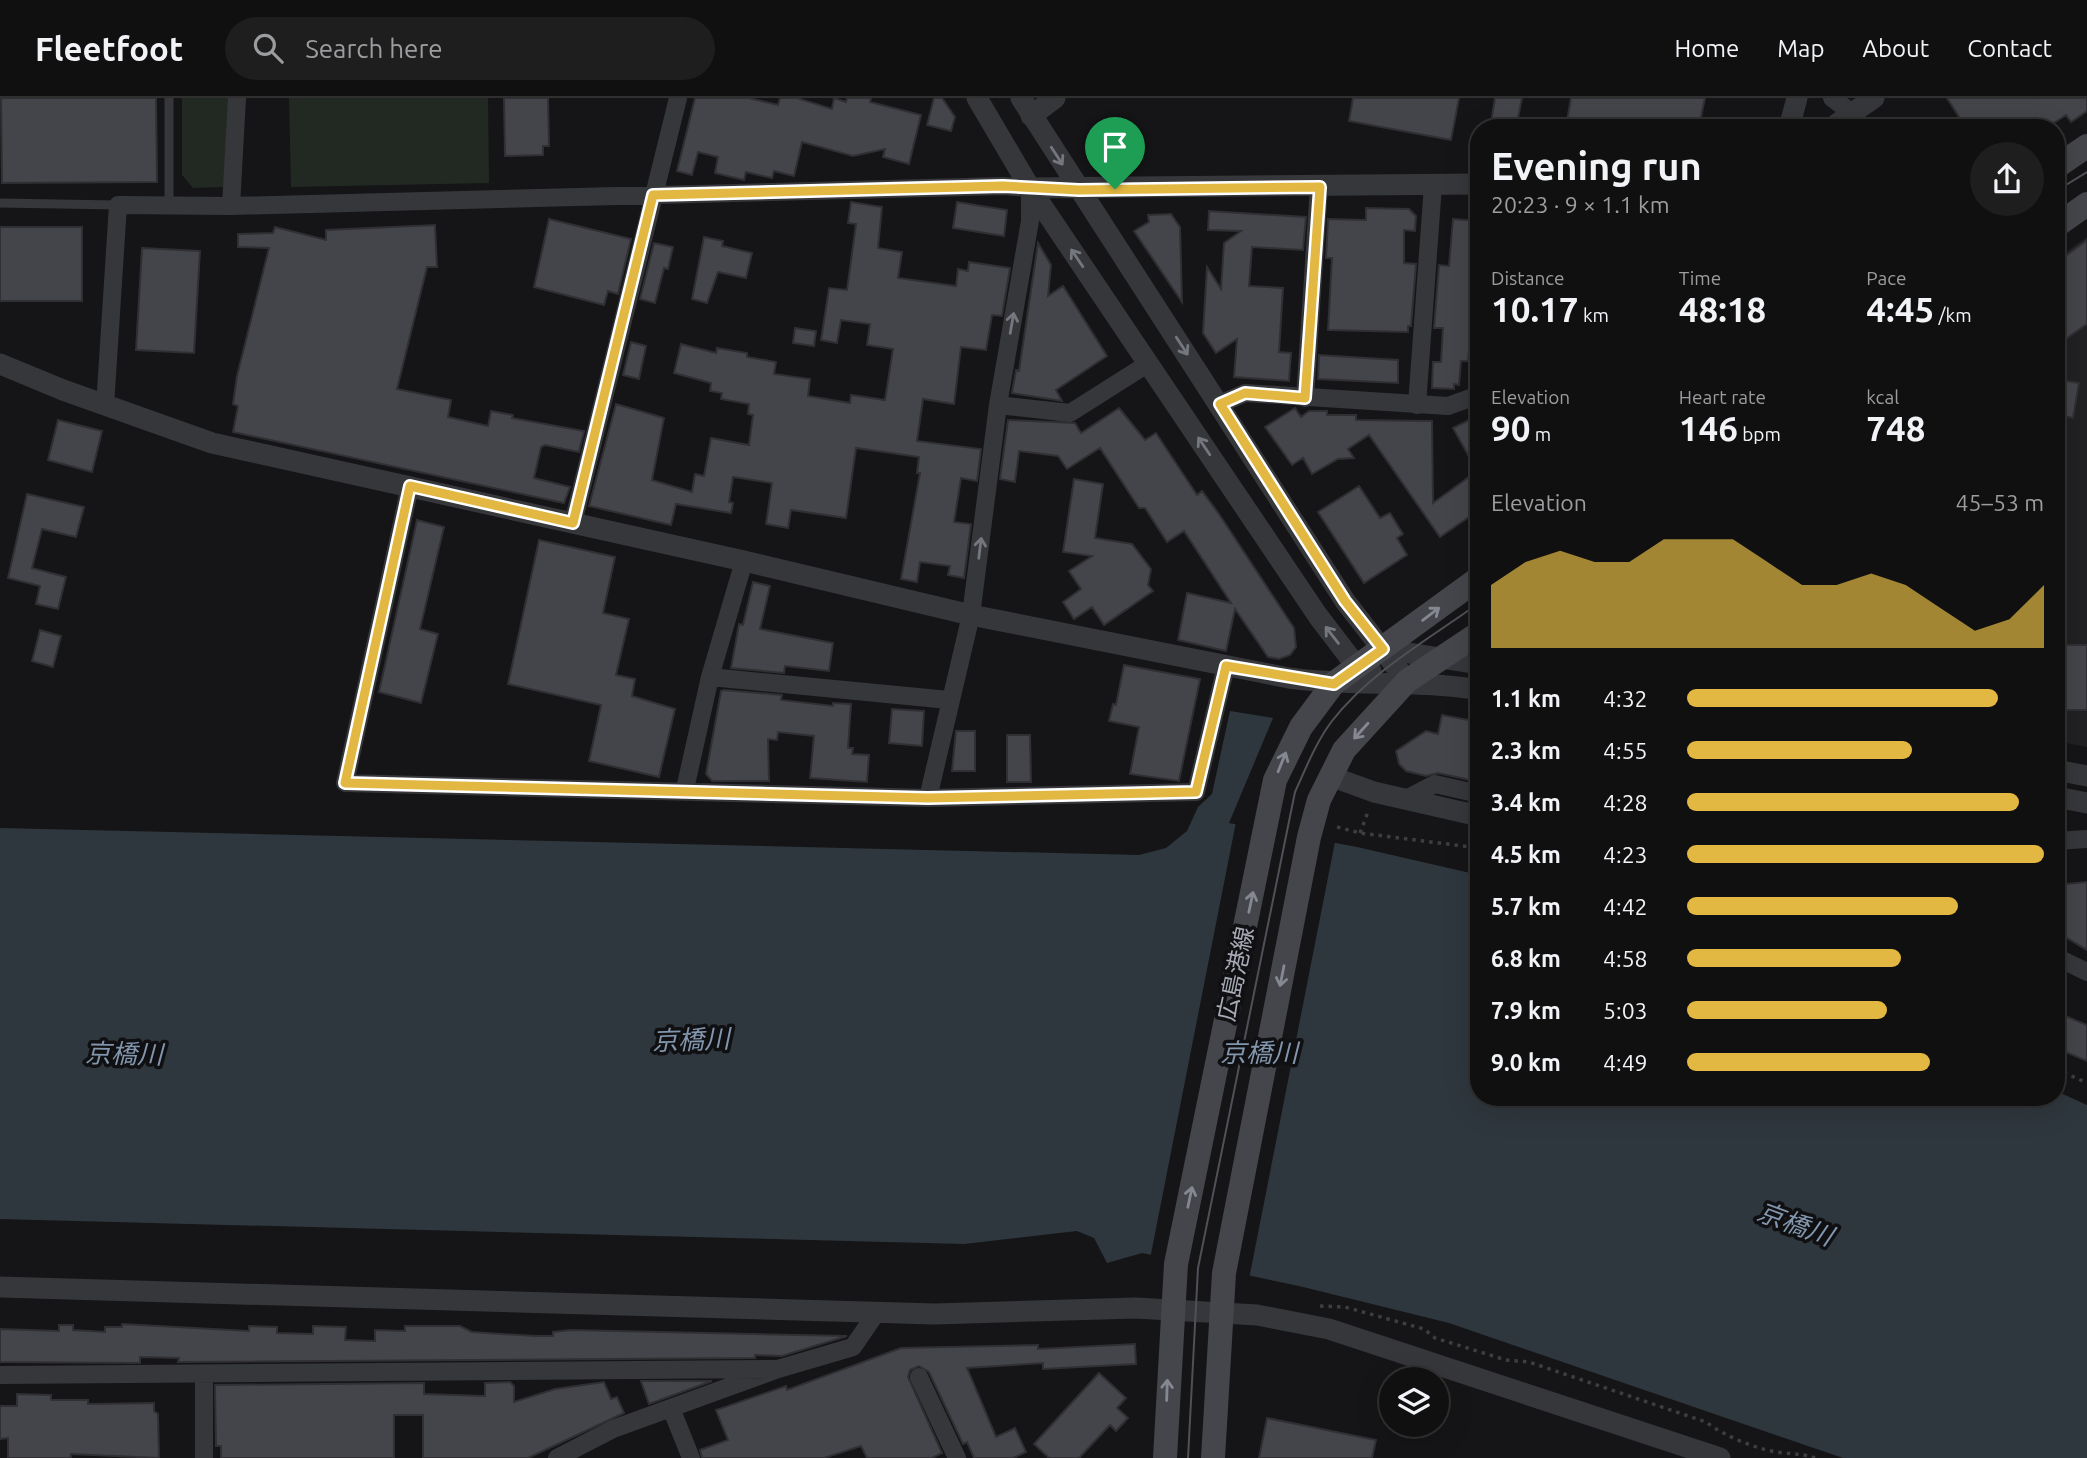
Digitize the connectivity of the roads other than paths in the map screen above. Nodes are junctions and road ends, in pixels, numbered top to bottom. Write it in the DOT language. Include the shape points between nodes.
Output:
graph roads {
  1 [pos="169,98"];
  2 [pos="237,98"];
  3 [pos="678,98"];
  4 [pos="977,98"];
  5 [pos="1055,98"];
  6 [pos="1797,98"];
  7 [pos="1832,98"];
  8 [pos="1874,98"];
  9 [pos="1026,107"];
  10 [pos="1852,113"];
  11 [pos="1791,119"];
  12 [pos="1844,119"];
  13 [pos="2087,146"];
  14 [pos="2065,161"];
  15 [pos="1470,184"];
  16 [pos="1433,185"];
  17 [pos="1320,187"];
  18 [pos="1030,188"];
  19 [pos="1079,190"];
  20 [pos="653,195"];
  21 [pos="0,203"];
  22 [pos="2087,204"];
  23 [pos="118,205"];
  24 [pos="169,206"];
  25 [pos="230,206"];
  26 [pos="2065,220"];
  27 [pos="0,363"];
  28 [pos="1149,363"];
  29 [pos="1305,398"];
  30 [pos="1470,398"];
  31 [pos="1220,404"];
  32 [pos="998,405"];
  33 [pos="1417,405"];
  34 [pos="105,406"];
  35 [pos="410,486"];
  36 [pos="573,523"];
  37 [pos="744,561"];
  38 [pos="1470,585"];
  39 [pos="971,615"];
  40 [pos="1470,639"];
  41 [pos="1383,649"];
  42 [pos="1442,659"];
  43 [pos="1470,663"];
  44 [pos="1226,666"];
  45 [pos="1357,667"];
  46 [pos="710,677"];
  47 [pos="1407,681"];
  48 [pos="1334,684"];
  49 [pos="1470,689"];
  50 [pos="949,700"];
  51 [pos="2065,772"];
  52 [pos="1330,776"];
  53 [pos="2087,776"];
  54 [pos="685,789"];
  55 [pos="1470,792"];
  56 [pos="928,798"];
  57 [pos="1406,799"];
  58 [pos="2065,799"];
  59 [pos="2087,803"];
  60 [pos="1470,814"];
  61 [pos="2087,839"];
  62 [pos="2065,840"];
  63 [pos="2065,961"];
  64 [pos="2087,972"];
  65 [pos="0,1287"];
  66 [pos="1171,1308"];
  67 [pos="877,1312"];
  68 [pos="1220,1312"];
  69 [pos="778,1369"];
  70 [pos="0,1375"];
  71 [pos="204,1375"];
  72 [pos="919,1377"];
  73 [pos="671,1408"];
  74 [pos="561,1457"];
  75 [pos="953,1457"];
  76 [pos="204,1458"];
  77 [pos="691,1458"];
  78 [pos="1165,1458"];
  79 [pos="1213,1458"];
  80 [pos="1720,1458"];
  1 -- 24 [label="lane"];
  2 -- 25 [label="street"];
  3 -- 20 [label="street"];
  4 -- 18 [label="street"];
  5 -- 9 [label="street"];
  6 -- 11 [label="street"];
  7 -- 10 [label="street"];
  8 -- 10 [label="street"];
  9 -- 19 [label="street, one-way"];
  10 -- 12 [label="street"];
  13 -- 14 [label="main road"];
  15 -- 16 [label="street"];
  16 -- 17 [label="street"];
  16 -- 33 [label="street"];
  17 -- 19 [label="street"];
  17 -- 29 [label="street"];
  18 -- 19 [label="street"];
  18 -- 20 [label="street"];
  28 -- 18 [label="street, one-way"];
  32 -- 18 [label="street, one-way" via="1030,221"];
  19 -- 31 [label="street, one-way"];
  20 -- 25 [label="street"];
  20 -- 36 [label="street"];
  21 -- 23 [label="lane"];
  22 -- 26 [label="main road"];
  23 -- 24 [label="street"];
  23 -- 34 [label="street"];
  24 -- 25 [label="street"];
  27 -- 34 [label="street"];
  28 -- 32 [label="street" via="1070,413"];
  45 -- 28 [label="street, one-way"];
  29 -- 31 [label="street" via="1245,393"];
  29 -- 33 [label="street"];
  30 -- 33 [label="street" via="1448,406"];
  31 -- 41 [label="street" via="1345,601"];
  39 -- 32 [label="street, one-way"];
  34 -- 35 [label="street" via="212,443"];
  35 -- 36 [label="street"];
  35 -- 54 [label="street" via="345,783"];
  36 -- 37 [label="street"];
  37 -- 39 [label="street"];
  37 -- 46 [label="street"];
  41 -- 38 [label="main road, 広島港線, one-way"];
  39 -- 44 [label="street"];
  39 -- 50 [label="street"];
  40 -- 42 [label="main road, 広島港線"];
  41 -- 42 [label="street"];
  41 -- 45 [label="main road, 広島港線"];
  41 -- 47 [label="street"];
  42 -- 43 [label="street"];
  42 -- 47 [label="main road, 広島港線"];
  44 -- 48 [label="street"];
  44 -- 56 [label="street" via="1196,792"];
  45 -- 47 [label="street"];
  45 -- 48 [label="main road, 広島港線"];
  46 -- 50 [label="street"];
  46 -- 54 [label="street"];
  47 -- 48 [label="street"];
  47 -- 49 [label="street"];
  47 -- 52 [label="main road, 広島港線, one-way" via="1344,750"];
  66 -- 48 [label="main road, 広島港線, one-way" via="1176,1264 1275,780 1287,749"];
  50 -- 56 [label="street"];
  51 -- 53 [label="street"];
  52 -- 57 [label="street"];
  52 -- 68 [label="main road, 広島港線, one-way" via="1309,837"];
  54 -- 56 [label="street"];
  55 -- 57 [label="street" via="1435,784"];
  57 -- 60 [label="street"];
  58 -- 59 [label="street"];
  61 -- 62 [label="street"];
  63 -- 64 [label="street"];
  65 -- 67 [label="street"];
  66 -- 67 [label="street"];
  66 -- 68 [label="street"];
  78 -- 66 [label="main road, 広島港線, one-way"];
  67 -- 69 [label="street" via="853,1347"];
  68 -- 79 [label="main road, 広島港線"];
  68 -- 80 [label="street" via="1329,1329"];
  69 -- 71 [label="street"];
  69 -- 73 [label="street"];
  70 -- 71 [label="street"];
  71 -- 76 [label="street"];
  72 -- 75 [label="street"];
  73 -- 74 [label="street" via="613,1429"];
  73 -- 77 [label="street"];
}
